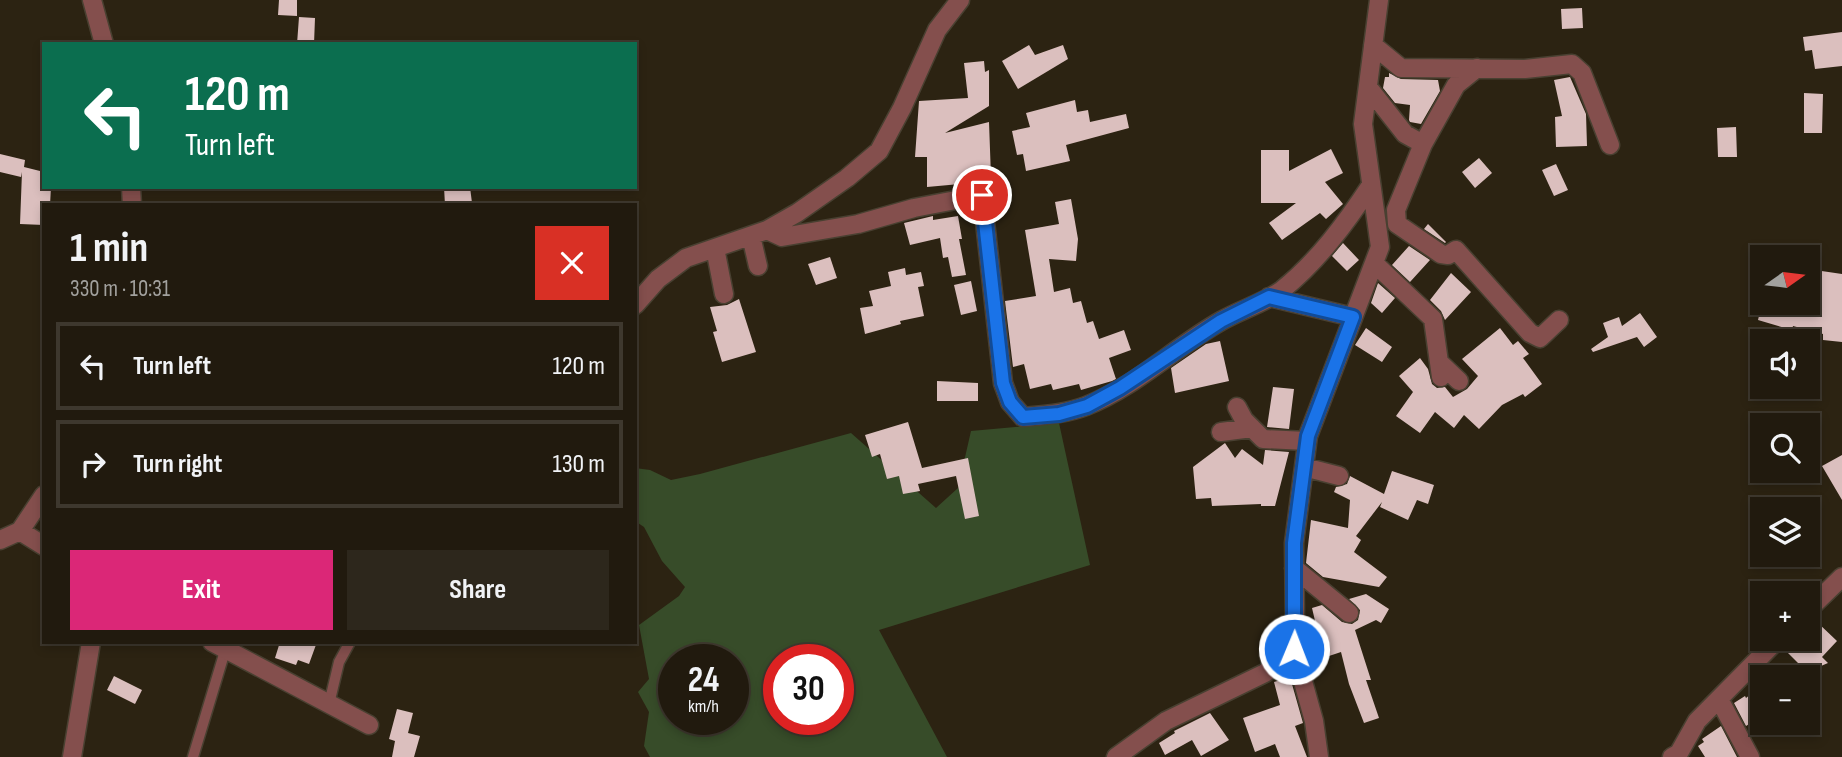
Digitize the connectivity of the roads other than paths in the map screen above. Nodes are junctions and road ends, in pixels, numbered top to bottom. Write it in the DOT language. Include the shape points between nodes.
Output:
graph roads {
  1 [pos="92,0"];
  2 [pos="960,0"];
  3 [pos="1379,0"];
  4 [pos="103,42"];
  5 [pos="1373,45"];
  6 [pos="1477,68"];
  7 [pos="1368,87"];
  8 [pos="1423,144"];
  9 [pos="1610,145"];
  10 [pos="1371,185"];
  11 [pos="1401,227"];
  12 [pos="759,233"];
  13 [pos="1380,244"];
  14 [pos="715,248"];
  15 [pos="1374,263"];
  16 [pos="758,267"];
  17 [pos="724,294"];
  18 [pos="1269,297"];
  19 [pos="637,303"];
  20 [pos="1353,317"];
  21 [pos="1559,320"];
  22 [pos="1446,373"];
  23 [pos="1237,407"];
  24 [pos="1252,428"];
  25 [pos="1221,432"];
  26 [pos="1307,441"];
  27 [pos="1304,467"];
  28 [pos="1339,476"];
  29 [pos="42,498"];
  30 [pos="20,531"];
  31 [pos="0,540"];
  32 [pos="42,545"];
  33 [pos="1294,568"];
  34 [pos="1842,577"];
  35 [pos="1820,598"];
  36 [pos="1349,613"];
  37 [pos="1295,622"];
  38 [pos="91,644"];
  39 [pos="349,644"];
  40 [pos="219,646"];
  41 [pos="1766,651"];
  42 [pos="1719,699"];
  43 [pos="330,704"];
  44 [pos="369,726"];
  45 [pos="72,757"];
  46 [pos="193,757"];
  47 [pos="1116,757"];
  48 [pos="1319,757"];
  49 [pos="1672,757"];
  50 [pos="1750,757"];
  1 -- 4 [label="street"];
  2 -- 12 [label="street" via="937,30 879,151 797,213"];
  3 -- 5 [label="street"];
  5 -- 6 [label="street" via="1401,68"];
  5 -- 7 [label="street"];
  6 -- 8 [label="street" via="1456,85"];
  6 -- 9 [label="street" via="1572,64 1582,73"];
  7 -- 8 [label="street" via="1405,134"];
  7 -- 10 [label="street" via="1363,124"];
  8 -- 11 [label="street" via="1396,210"];
  10 -- 13 [label="street"];
  10 -- 18 [label="street" via="1309,266"];
  11 -- 13 [label="street" via="1384,246"];
  11 -- 21 [label="street" via="1441,254 1456,250 1530,333 1540,338"];
  12 -- 14 [label="street"];
  12 -- 16 [label="street"];
  12 -- 18 [label="street" via="782,237 982,195 1003,383 1010,402 1023,417 1087,406 1221,321"];
  13 -- 15 [label="street"];
  14 -- 17 [label="street"];
  14 -- 19 [label="street" via="686,258"];
  15 -- 20 [label="street"];
  15 -- 22 [label="street" via="1433,319"];
  18 -- 20 [label="street"];
  20 -- 26 [label="street"];
  23 -- 24 [label="street"];
  24 -- 25 [label="street"];
  24 -- 26 [label="street" via="1263,439"];
  26 -- 27 [label="street"];
  27 -- 28 [label="street"];
  27 -- 33 [label="street"];
  29 -- 30 [label="street"];
  30 -- 31 [label="street"];
  30 -- 32 [label="street"];
  33 -- 36 [label="street"];
  33 -- 37 [label="street"];
  34 -- 35 [label="street"];
  37 -- 47 [label="street" via="1285,657 1265,673 1166,721"];
  37 -- 48 [label="street" via="1294,649"];
  38 -- 45 [label="street"];
  39 -- 43 [label="lane" via="339,662"];
  40 -- 43 [label="street"];
  40 -- 46 [label="lane"];
  41 -- 42 [label="street"];
  42 -- 49 [label="street"];
  42 -- 50 [label="street"];
  43 -- 44 [label="street"];
}
